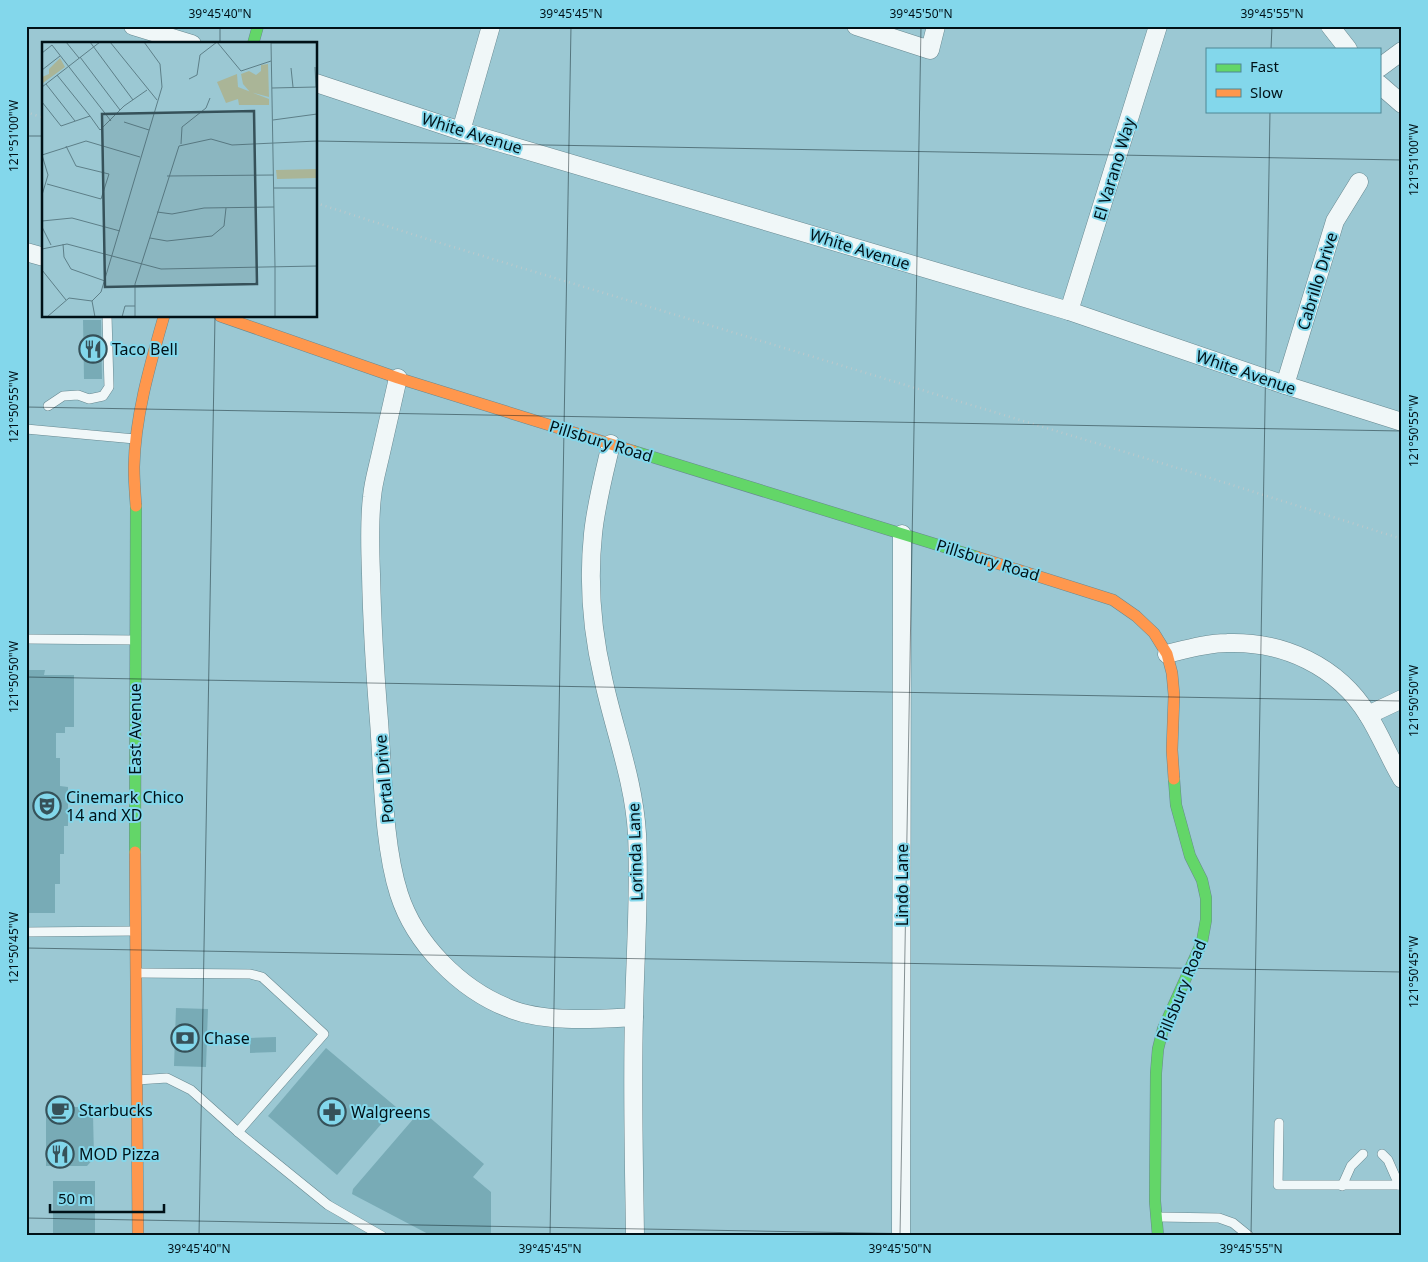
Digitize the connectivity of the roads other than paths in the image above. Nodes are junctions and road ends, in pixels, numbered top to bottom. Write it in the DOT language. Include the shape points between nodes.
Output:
graph roads {
  1 [pos="133,26"];
  2 [pos="258,26"];
  3 [pos="491,26"];
  4 [pos="856,26"];
  5 [pos="936,26"];
  6 [pos="1158,26"];
  7 [pos="1330,26"];
  8 [pos="185,42"];
  9 [pos="254,42"];
  10 [pos="1347,48"];
  11 [pos="1402,51"];
  12 [pos="1380,67"];
  13 [pos="318,84"];
  14 [pos="1380,85"];
  15 [pos="1402,104"];
  16 [pos="460,130"];
  17 [pos="1359,182"];
  18 [pos="26,252"];
  19 [pos="42,256"];
  20 [pos="1069,311"];
  21 [pos="106,318"];
  22 [pos="163,318"];
  23 [pos="226,318"];
  24 [pos="398,378"];
  25 [pos="1285,385"];
  26 [pos="48,406"];
  27 [pos="1402,422"];
  28 [pos="26,430"];
  29 [pos="137,439"];
  30 [pos="612,444"];
  31 [pos="902,534"];
  32 [pos="26,640"];
  33 [pos="135,640"];
  34 [pos="1167,654"];
  35 [pos="1402,699"];
  36 [pos="1368,715"];
  37 [pos="1402,779"];
  38 [pos="135,931"];
  39 [pos="26,932"];
  40 [pos="135,973"];
  41 [pos="634,1017"];
  42 [pos="137,1080"];
  43 [pos="1279,1123"];
  44 [pos="238,1132"];
  45 [pos="1364,1154"];
  46 [pos="1382,1154"];
  47 [pos="1400,1185"];
  48 [pos="1342,1186"];
  49 [pos="1156,1217"];
  50 [pos="138,1236"];
  51 [pos="382,1236"];
  52 [pos="635,1236"];
  53 [pos="901,1236"];
  54 [pos="1158,1236"];
  55 [pos="1249,1236"];
  1 -- 8 [label="street"];
  2 -- 9 [label="street"];
  3 -- 16 [label="street"];
  4 -- 5 [label="street" via="930,50"];
  6 -- 20 [label="street, El Varano Way"];
  7 -- 10 [label="street"];
  11 -- 12 [label="street"];
  13 -- 16 [label="street, White Avenue"];
  14 -- 15 [label="street"];
  16 -- 20 [label="street, White Avenue"];
  17 -- 25 [label="street, Cabrillo Drive" via="1335,221"];
  18 -- 19 [label="street"];
  20 -- 25 [label="street, White Avenue"];
  21 -- 26 [label="lane" via="109,388 103,396 89,399 78,395 64,396"];
  22 -- 29 [label="street, East Avenue" via="149,368"];
  23 -- 24 [label="street, Pillsbury Road"];
  24 -- 30 [label="street, Pillsbury Road"];
  24 -- 41 [label="street, Portal Drive" via="372,495 369,524 372,625 387,824 399,894 411,923 432,953 456,976 509,1009 566,1018"];
  25 -- 27 [label="street, White Avenue"];
  28 -- 29 [label="lane"];
  29 -- 33 [label="street, East Avenue" via="134,467 137,517"];
  30 -- 31 [label="street, Pillsbury Road"];
  30 -- 41 [label="street, Lorinda Lane" via="593,533 592,607 603,679 633,798 637,834"];
  31 -- 34 [label="street, Pillsbury Road" via="1113,600 1154,633"];
  31 -- 53 [label="street, Lindo Lane"];
  32 -- 33 [label="lane"];
  33 -- 38 [label="street, East Avenue"];
  34 -- 36 [label="street" via="1225,643 1279,648 1308,659 1332,674"];
  34 -- 49 [label="street, Pillsbury Road" via="1174,695 1172,750 1176,805 1190,856 1202,880 1206,920 1202,942 1163,1029 1158,1050"];
  35 -- 36 [label="street"];
  36 -- 37 [label="street"];
  38 -- 39 [label="lane"];
  38 -- 40 [label="street, East Avenue"];
  40 -- 42 [label="street, East Avenue"];
  40 -- 44 [label="lane" via="250,974 262,977 324,1034"];
  41 -- 52 [label="street, Lorinda Lane"];
  42 -- 44 [label="lane" via="167,1078 191,1090"];
  42 -- 50 [label="street, East Avenue"];
  43 -- 48 [label="lane" via="1278,1185"];
  44 -- 51 [label="lane" via="328,1205"];
  45 -- 48 [label="lane" via="1351,1166"];
  46 -- 47 [label="lane"];
  47 -- 48 [label="lane"];
  49 -- 54 [label="street, Pillsbury Road"];
  49 -- 55 [label="lane" via="1219,1218"];
}
